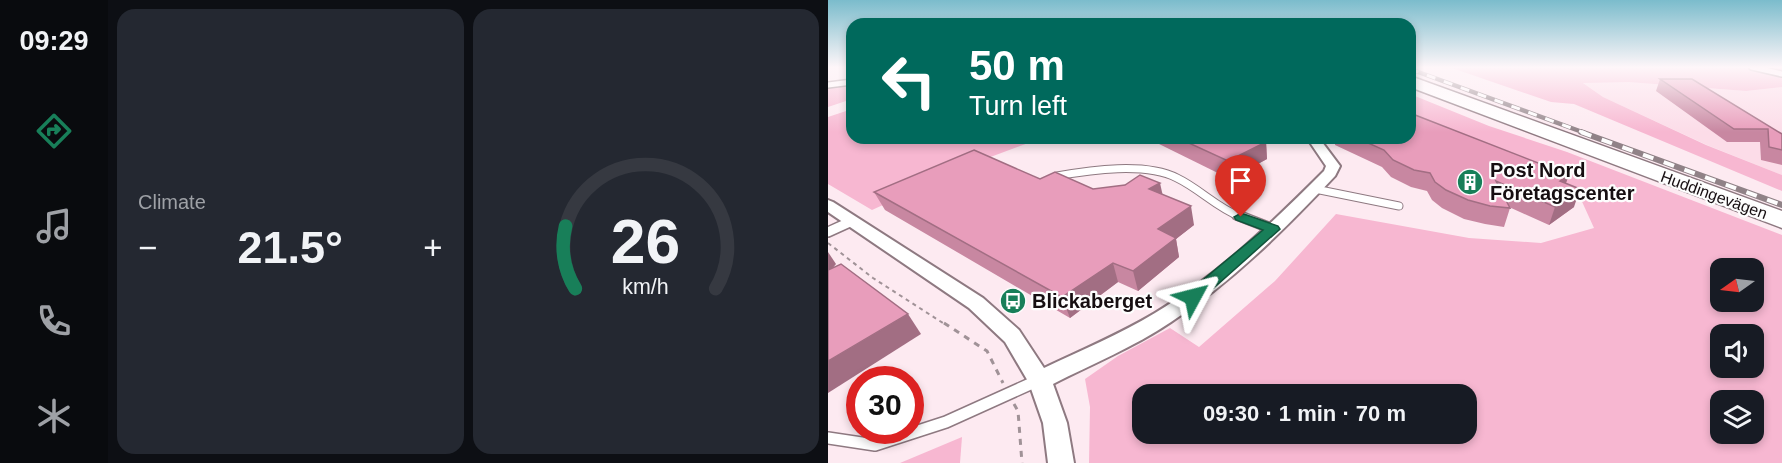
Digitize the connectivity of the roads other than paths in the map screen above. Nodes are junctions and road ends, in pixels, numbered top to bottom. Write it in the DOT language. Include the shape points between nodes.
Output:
graph roads {
  1 [pos="1430,89"];
  2 [pos="1317,144"];
  3 [pos="1057,176"];
  4 [pos="1315,189"];
  5 [pos="828,205"];
  6 [pos="1400,206"];
  7 [pos="1782,220"];
  8 [pos="850,222"];
  9 [pos="1273,229"];
  10 [pos="828,232"];
  11 [pos="1040,380"];
  12 [pos="828,438"];
  13 [pos="1061,463"];
  1 -- 7 [label="main road, Huddingevägen"];
  2 -- 4 [label="street" via="1333,166"];
  3 -- 9 [label="lane" via="1101,168 1157,172 1177,178 1225,211"];
  4 -- 6 [label="lane"];
  4 -- 9 [label="street"];
  5 -- 8 [label="street"];
  8 -- 10 [label="lane"];
  8 -- 11 [label="street" via="976,303 1012,336"];
  9 -- 11 [label="street" via="1177,309"];
  11 -- 12 [label="lane" via="946,422 875,446"];
  11 -- 13 [label="street" via="1055,423"];
}
